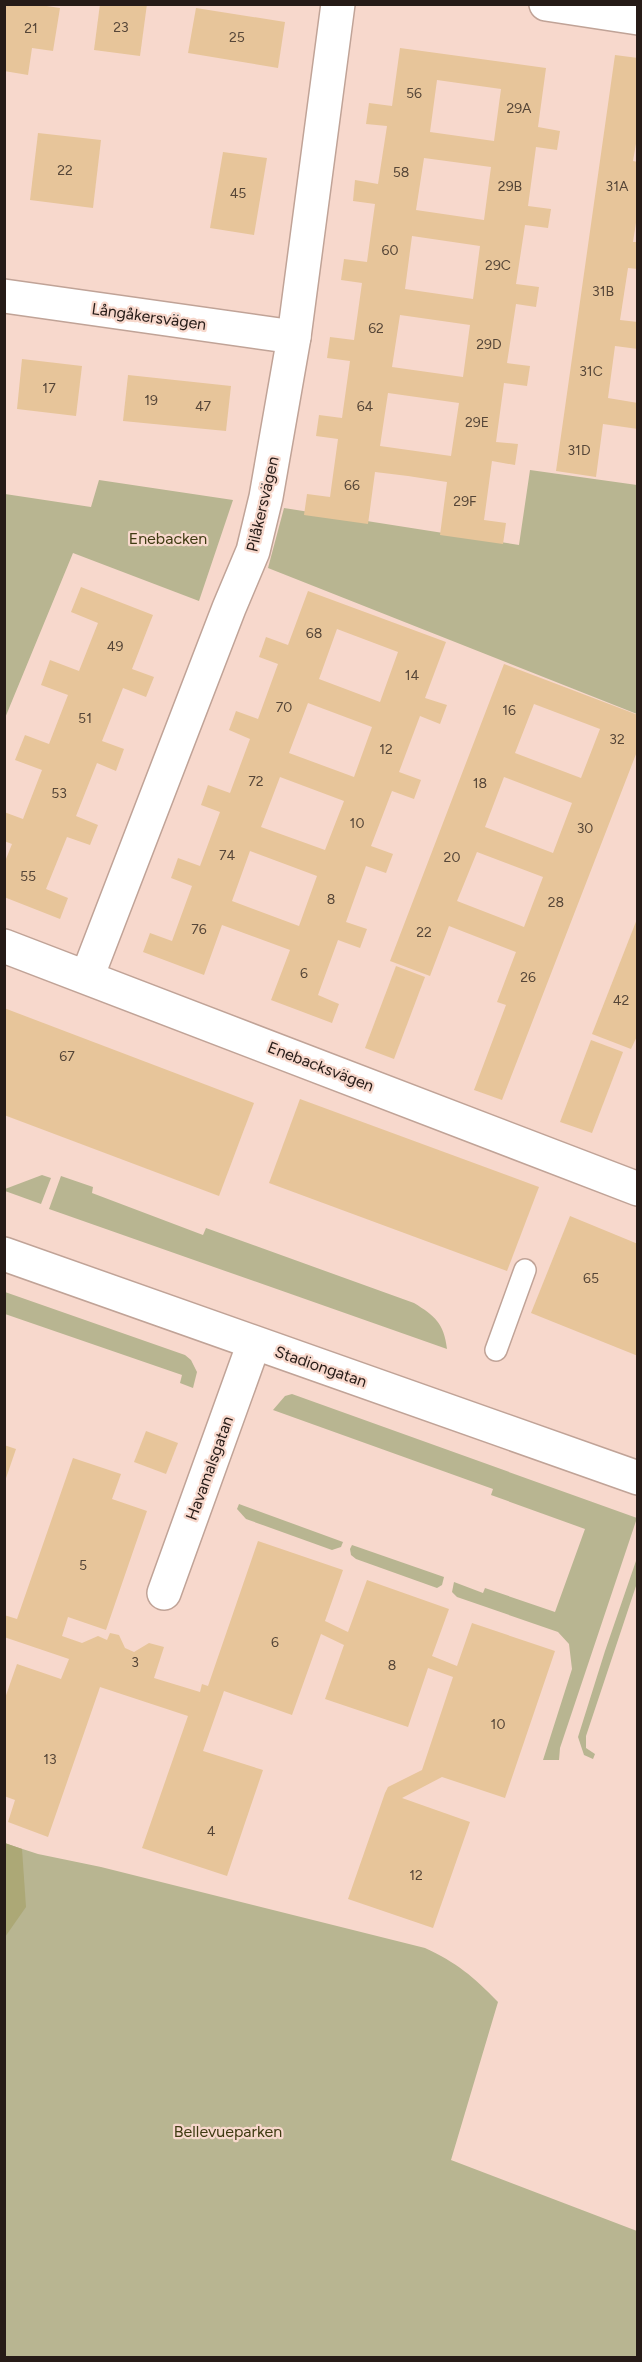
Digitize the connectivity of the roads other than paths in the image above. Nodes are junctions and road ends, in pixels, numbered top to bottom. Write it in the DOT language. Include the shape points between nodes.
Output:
graph roads {
  1 [pos="338,4"];
  2 [pos="546,4"];
  3 [pos="638,18"];
  4 [pos="4,296"];
  5 [pos="294,337"];
  6 [pos="4,946"];
  7 [pos="87,977"];
  8 [pos="638,1189"];
  9 [pos="4,1254"];
  10 [pos="525,1270"];
  11 [pos="254,1343"];
  12 [pos="496,1350"];
  13 [pos="638,1478"];
  14 [pos="164,1593"];
  1 -- 5 [label="street, Pilåkersvägen"];
  2 -- 3 [label="street"];
  4 -- 5 [label="street, Långåkersvägen"];
  5 -- 7 [label="street, Pilåkersvägen" via="253,551"];
  6 -- 7 [label="street, Enebacksvägen"];
  7 -- 8 [label="street, Enebacksvägen"];
  9 -- 11 [label="street, Stadiongatan"];
  10 -- 12 [label="lane"];
  11 -- 13 [label="street, Stadiongatan"];
  11 -- 14 [label="street, Havamalsgatan"];
}
